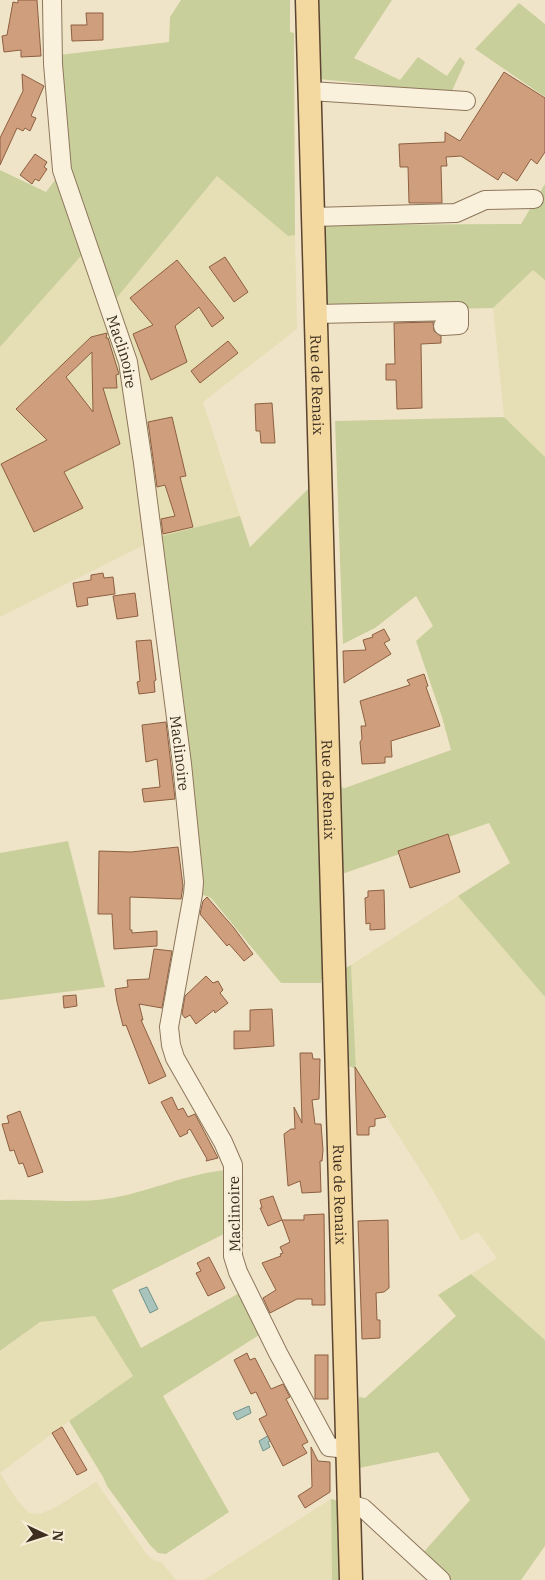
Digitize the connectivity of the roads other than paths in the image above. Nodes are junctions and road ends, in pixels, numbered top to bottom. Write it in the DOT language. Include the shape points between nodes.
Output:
graph roads {
  1 [pos="307,0"];
  2 [pos="52,6"];
  3 [pos="310,91"];
  4 [pos="466,101"];
  5 [pos="534,199"];
  6 [pos="313,217"];
  7 [pos="316,314"];
  8 [pos="443,326"];
  9 [pos="347,1449"];
  10 [pos="349,1504"];
  11 [pos="351,1580"];
  12 [pos="442,1580"];
  1 -- 3 [label="main road, Rue de Renaix"];
  2 -- 9 [label="street, Maclinoire" via="53,64 62,170 128,362 182,764 194,882 169,1027 171,1045 181,1070 233,1165 233,1256 238,1272 329,1447"];
  3 -- 4 [label="street"];
  3 -- 6 [label="main road, Rue de Renaix"];
  5 -- 6 [label="street" via="485,200 456,213"];
  6 -- 7 [label="main road, Rue de Renaix"];
  7 -- 8 [label="street" via="459,311 458,325"];
  7 -- 9 [label="main road, Rue de Renaix"];
  9 -- 10 [label="main road, Rue de Renaix"];
  10 -- 11 [label="main road, Rue de Renaix"];
  10 -- 12 [label="street" via="362,1508"];
}
